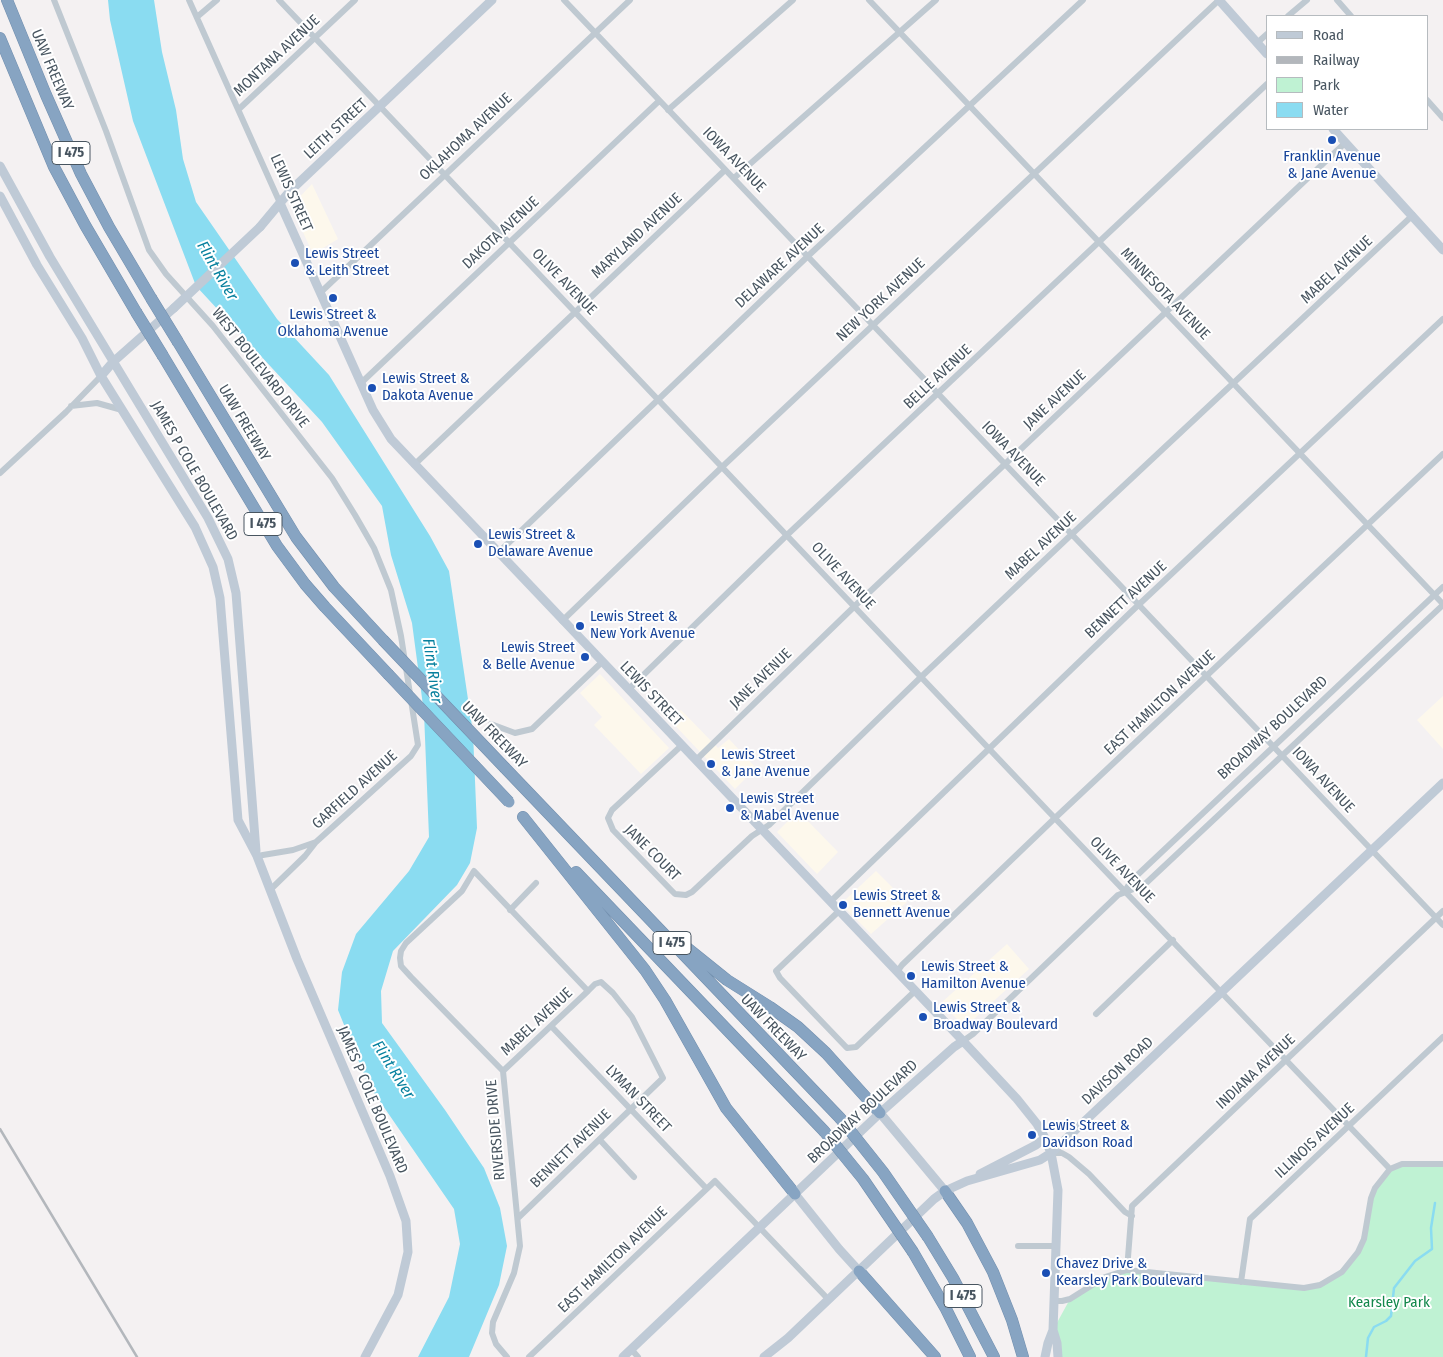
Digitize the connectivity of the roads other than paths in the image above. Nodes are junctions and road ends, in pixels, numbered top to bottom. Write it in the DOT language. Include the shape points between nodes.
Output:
graph roads {
  1 [pos="7,0"];
  2 [pos="54,0"];
  3 [pos="189,0"];
  4 [pos="217,0"];
  5 [pos="279,0"];
  6 [pos="355,0"];
  7 [pos="492,0"];
  8 [pos="564,0"];
  9 [pos="630,0"];
  10 [pos="793,0"];
  11 [pos="869,0"];
  12 [pos="936,0"];
  13 [pos="1083,0"];
  14 [pos="1219,0"];
  15 [pos="1307,0"];
  16 [pos="1336,0"];
  17 [pos="1289,15"];
  18 [pos="1350,15"];
  19 [pos="197,17"];
  20 [pos="595,32"];
  21 [pos="900,32"];
  22 [pos="1266,35"];
  23 [pos="0,38"];
  24 [pos="315,38"];
  25 [pos="1257,43"];
  26 [pos="1266,53"];
  27 [pos="1266,85"];
  28 [pos="659,101"];
  29 [pos="1428,101"];
  30 [pos="380,106"];
  31 [pos="970,106"];
  32 [pos="239,109"];
  33 [pos="668,110"];
  34 [pos="1443,118"];
  35 [pos="1334,130"];
  36 [pos="1346,142"];
  37 [pos="0,166"];
  38 [pos="725,170"];
  39 [pos="1034,174"];
  40 [pos="444,175"];
  41 [pos="734,178"];
  42 [pos="0,196"];
  43 [pos="280,203"];
  44 [pos="1413,216"];
  45 [pos="1098,242"];
  46 [pos="509,243"];
  47 [pos="1443,250"];
  48 [pos="808,256"];
  49 [pos="321,292"];
  50 [pos="575,311"];
  51 [pos="1166,313"];
  52 [pos="1443,319"];
  53 [pos="873,325"];
  54 [pos="113,362"];
  55 [pos="101,376"];
  56 [pos="361,383"];
  57 [pos="1233,384"];
  58 [pos="938,394"];
  59 [pos="658,399"];
  60 [pos="71,406"];
  61 [pos="122,410"];
  62 [pos="1300,453"];
  63 [pos="1443,454"];
  64 [pos="1005,464"];
  65 [pos="414,465"];
  66 [pos="722,467"];
  67 [pos="0,473"];
  68 [pos="1367,526"];
  69 [pos="1072,534"];
  70 [pos="787,535"];
  71 [pos="498,553"];
  72 [pos="1443,587"];
  73 [pos="1435,595"];
  74 [pos="1443,604"];
  75 [pos="1139,605"];
  76 [pos="854,606"];
  77 [pos="562,621"];
  78 [pos="602,662"];
  79 [pos="1206,676"];
  80 [pos="921,677"];
  81 [pos="628,690"];
  82 [pos="491,724"];
  83 [pos="681,746"];
  84 [pos="1274,746"];
  85 [pos="988,748"];
  86 [pos="411,756"];
  87 [pos="1282,756"];
  88 [pos="696,760"];
  89 [pos="1443,783"];
  90 [pos="522,817"];
  91 [pos="1055,818"];
  92 [pos="1197,819"];
  93 [pos="1206,828"];
  94 [pos="761,830"];
  95 [pos="316,842"];
  96 [pos="1372,850"];
  97 [pos="257,856"];
  98 [pos="536,883"];
  99 [pos="270,890"];
  100 [pos="1125,891"];
  101 [pos="686,895"];
  102 [pos="830,902"];
  103 [pos="638,907"];
  104 [pos="510,910"];
  105 [pos="839,911"];
  106 [pos="1443,911"];
  107 [pos="1436,918"];
  108 [pos="1443,925"];
  109 [pos="1173,940"];
  110 [pos="897,972"];
  111 [pos="588,990"];
  112 [pos="915,991"];
  113 [pos="1221,992"];
  114 [pos="1096,1014"];
  115 [pos="551,1026"];
  116 [pos="1443,1037"];
  117 [pos="963,1041"];
  118 [pos="1286,1060"];
  119 [pos="503,1071"];
  120 [pos="630,1109"];
  121 [pos="880,1113"];
  122 [pos="1349,1126"];
  123 [pos="1045,1138"];
  124 [pos="600,1140"];
  125 [pos="1051,1153"];
  126 [pos="1443,1164"];
  127 [pos="1390,1169"];
  128 [pos="634,1177"];
  129 [pos="966,1181"];
  130 [pos="706,1188"];
  131 [pos="945,1191"];
  132 [pos="795,1194"];
  133 [pos="1132,1216"];
  134 [pos="518,1218"];
  135 [pos="758,1228"];
  136 [pos="1018,1246"];
  137 [pos="1056,1246"];
  138 [pos="1127,1270"];
  139 [pos="859,1271"];
  140 [pos="1241,1282"];
  141 [pos="828,1300"];
  142 [pos="1054,1301"];
  143 [pos="1053,1330"];
  144 [pos="631,1349"];
  145 [pos="365,1357"];
  146 [pos="507,1357"];
  147 [pos="529,1357"];
  148 [pos="623,1357"];
  149 [pos="638,1357"];
  150 [pos="764,1357"];
  151 [pos="935,1357"];
  152 [pos="970,1357"];
  153 [pos="994,1357"];
  154 [pos="1023,1357"];
  155 [pos="1045,1357"];
  156 [pos="1058,1357"];
  1 -- 103 [label="highway, UAW FREEWAY / I 475, bridge" via="81,174 109,227 296,537 334,587"];
  2 -- 86 [label="street, WEST BOULEVARD DRIVE" via="149,250 332,478 374,548 391,590 402,636 418,744"];
  3 -- 19 [label="street, LEWIS STREET"];
  4 -- 19 [label="street"];
  5 -- 24 [label="street, OLIVE AVENUE"];
  6 -- 24 [label="street, MONTANA AVENUE"];
  7 -- 30 [label="street, LEITH STREET"];
  8 -- 20 [label="street, IOWA AVENUE"];
  9 -- 20 [label="street, OKLAHOMA AVENUE"];
  10 -- 33 [label="street"];
  11 -- 21 [label="street, MINNESOTA AVENUE"];
  12 -- 21 [label="street"];
  13 -- 31 [label="street, DELAWARE AVENUE"];
  14 -- 25 [label="street"];
  14 -- 39 [label="street, NEW YORK AVENUE"];
  15 -- 17 [label="street"];
  16 -- 18 [label="street"];
  19 -- 32 [label="street, LEWIS STREET"];
  20 -- 28 [label="street, IOWA AVENUE"];
  20 -- 40 [label="street, OKLAHOMA AVENUE"];
  21 -- 31 [label="street, MINNESOTA AVENUE"];
  21 -- 41 [label="street"];
  22 -- 25 [label="street"];
  23 -- 90 [label="highway, I 475, bridge" via="54,167 85,225 281,552 325,608"];
  24 -- 30 [label="street, OLIVE AVENUE"];
  24 -- 32 [label="street, MONTANA AVENUE"];
  25 -- 26 [label="street"];
  27 -- 45 [label="street, BELLE AVENUE"];
  28 -- 33 [label="street, IOWA AVENUE"];
  28 -- 46 [label="street, DAKOTA AVENUE"];
  29 -- 34 [label="street"];
  30 -- 40 [label="street, OLIVE AVENUE"];
  30 -- 43 [label="street, LEITH STREET"];
  31 -- 39 [label="street, MINNESOTA AVENUE"];
  31 -- 48 [label="street, DELAWARE AVENUE"];
  32 -- 43 [label="street, LEWIS STREET"];
  33 -- 38 [label="street, IOWA AVENUE"];
  35 -- 36 [label="street"];
  36 -- 44 [label="street"];
  36 -- 51 [label="street, JANE AVENUE"];
  37 -- 54 [label="street, JAMES P COLE BOULEVARD"];
  38 -- 41 [label="street, IOWA AVENUE"];
  38 -- 50 [label="street, MARYLAND AVENUE"];
  39 -- 45 [label="street, MINNESOTA AVENUE"];
  39 -- 53 [label="street, NEW YORK AVENUE"];
  40 -- 46 [label="street, OLIVE AVENUE"];
  40 -- 49 [label="street, OKLAHOMA AVENUE"];
  41 -- 48 [label="street, IOWA AVENUE"];
  42 -- 55 [label="street, JAMES P COLE BOULEVARD"];
  43 -- 49 [label="street, LEWIS STREET"];
  43 -- 54 [label="street, LEITH STREET, bridge" via="260,227"];
  44 -- 47 [label="street"];
  44 -- 57 [label="street, MABEL AVENUE"];
  45 -- 51 [label="street, MINNESOTA AVENUE"];
  45 -- 58 [label="street, BELLE AVENUE"];
  46 -- 50 [label="street, OLIVE AVENUE"];
  46 -- 56 [label="street, DAKOTA AVENUE"];
  48 -- 53 [label="street, IOWA AVENUE"];
  48 -- 59 [label="street, DELAWARE AVENUE"];
  49 -- 56 [label="street, LEWIS STREET"];
  50 -- 59 [label="street, OLIVE AVENUE"];
  50 -- 65 [label="street, MARYLAND AVENUE"];
  51 -- 57 [label="street, MINNESOTA AVENUE"];
  51 -- 64 [label="street, JANE AVENUE"];
  52 -- 62 [label="street, BENNETT AVENUE"];
  53 -- 58 [label="street, IOWA AVENUE"];
  53 -- 66 [label="street, NEW YORK AVENUE"];
  54 -- 55 [label="street, LEITH STREET"];
  54 -- 97 [label="street, JAMES P COLE BOULEVARD" via="208,518 228,558 236,593"];
  55 -- 60 [label="street, LEITH STREET"];
  55 -- 61 [label="street, JAMES P COLE BOULEVARD"];
  56 -- 65 [label="street, LEWIS STREET" via="381,426"];
  57 -- 62 [label="street, MINNESOTA AVENUE"];
  57 -- 69 [label="street, MABEL AVENUE"];
  58 -- 64 [label="street, IOWA AVENUE"];
  58 -- 70 [label="street, BELLE AVENUE"];
  59 -- 66 [label="street, OLIVE AVENUE"];
  59 -- 71 [label="street, DELAWARE AVENUE"];
  60 -- 61 [label="street" via="97,403"];
  60 -- 67 [label="street, LEITH STREET"];
  61 -- 97 [label="street, JAMES P COLE BOULEVARD" via="195,527 213,567 220,598 238,820"];
  62 -- 68 [label="street, MINNESOTA AVENUE"];
  62 -- 75 [label="street, BENNETT AVENUE"];
  63 -- 68 [label="street, EAST HAMILTON AVENUE"];
  64 -- 69 [label="street, IOWA AVENUE"];
  64 -- 76 [label="street, JANE AVENUE"];
  65 -- 71 [label="street, LEWIS STREET"];
  66 -- 70 [label="street, OLIVE AVENUE"];
  66 -- 77 [label="street, NEW YORK AVENUE"];
  68 -- 73 [label="street, MINNESOTA AVENUE"];
  68 -- 79 [label="street, EAST HAMILTON AVENUE"];
  69 -- 75 [label="street, IOWA AVENUE"];
  69 -- 80 [label="street, MABEL AVENUE"];
  70 -- 76 [label="street, OLIVE AVENUE"];
  70 -- 81 [label="street, BELLE AVENUE"];
  71 -- 77 [label="street, LEWIS STREET"];
  72 -- 73 [label="street, BROADWAY BOULEVARD"];
  73 -- 74 [label="street, MINNESOTA AVENUE"];
  73 -- 84 [label="street, BROADWAY BOULEVARD"];
  74 -- 87 [label="street, BROADWAY BOULEVARD"];
  75 -- 79 [label="street, IOWA AVENUE"];
  75 -- 85 [label="street, BENNETT AVENUE"];
  76 -- 80 [label="street, OLIVE AVENUE"];
  76 -- 88 [label="street, JANE AVENUE"];
  77 -- 78 [label="street, LEWIS STREET"];
  78 -- 81 [label="street, LEWIS STREET"];
  78 -- 82 [label="street" via="532,729 515,733"];
  79 -- 84 [label="street, IOWA AVENUE"];
  79 -- 91 [label="street, EAST HAMILTON AVENUE"];
  80 -- 85 [label="street, OLIVE AVENUE"];
  80 -- 94 [label="street, MABEL AVENUE"];
  81 -- 83 [label="street, LEWIS STREET"];
  83 -- 88 [label="street, LEWIS STREET"];
  83 -- 101 [label="street, JANE COURT" via="612,810 608,818 613,830 671,890"];
  84 -- 87 [label="street, IOWA AVENUE"];
  84 -- 92 [label="street, BROADWAY BOULEVARD"];
  85 -- 91 [label="street, OLIVE AVENUE"];
  85 -- 102 [label="street, BENNETT AVENUE"];
  86 -- 95 [label="street, GARFIELD AVENUE"];
  87 -- 93 [label="street, BROADWAY BOULEVARD"];
  87 -- 96 [label="street, IOWA AVENUE"];
  88 -- 94 [label="street, LEWIS STREET"];
  89 -- 96 [label="street, DAVISON ROAD"];
  90 -- 132 [label="highway" via="645,970 726,1108"];
  90 -- 152 [label="highway, I 475, bridge" via="824,1131 863,1179 913,1252"];
  91 -- 100 [label="street, OLIVE AVENUE"];
  91 -- 110 [label="street, EAST HAMILTON AVENUE"];
  92 -- 93 [label="street"];
  92 -- 100 [label="street, BROADWAY BOULEVARD" via="1131,881"];
  93 -- 100 [label="street, BROADWAY BOULEVARD" via="1144,884"];
  94 -- 101 [label="street, MABEL AVENUE"];
  94 -- 102 [label="street, LEWIS STREET"];
  95 -- 97 [label="street, GARFIELD AVENUE"];
  95 -- 99 [label="street"];
  96 -- 107 [label="street, IOWA AVENUE"];
  96 -- 113 [label="street, DAVISON ROAD"];
  97 -- 99 [label="street, JAMES P COLE BOULEVARD"];
  98 -- 104 [label="street"];
  99 -- 145 [label="street, JAMES P COLE BOULEVARD" via="406,1221 408,1252 398,1295"];
  100 -- 109 [label="street, OLIVE AVENUE"];
  100 -- 117 [label="street, BROADWAY BOULEVARD"];
  102 -- 105 [label="street, LEWIS STREET"];
  103 -- 121 [label="highway" via="727,980 798,1027"];
  103 -- 153 [label="highway, UAW FREEWAY / I 475, bridge" via="840,1118 883,1172 928,1237"];
  104 -- 111 [label="street"];
  104 -- 119 [label="street, RIVERSIDE DRIVE" via="474,871 462,891 406,944 400,958 401,966 411,977"];
  105 -- 110 [label="street, LEWIS STREET"];
  105 -- 112 [label="street" via="776,971 780,978 847,1048 856,1047"];
  106 -- 107 [label="street, INDIANA AVENUE"];
  107 -- 108 [label="street, IOWA AVENUE"];
  107 -- 118 [label="street, INDIANA AVENUE"];
  109 -- 113 [label="street, OLIVE AVENUE"];
  109 -- 114 [label="street"];
  110 -- 112 [label="street, LEWIS STREET"];
  111 -- 115 [label="street, MABEL AVENUE"];
  111 -- 120 [label="street, BENNETT AVENUE" via="601,982 613,993 632,1017 664,1078"];
  112 -- 117 [label="street, LEWIS STREET"];
  113 -- 118 [label="street, OLIVE AVENUE"];
  113 -- 125 [label="street, DAVISON ROAD"];
  115 -- 119 [label="street, MABEL AVENUE"];
  115 -- 120 [label="street, LYMAN STREET"];
  116 -- 122 [label="street, ILLINOIS AVENUE"];
  117 -- 121 [label="street, BROADWAY BOULEVARD"];
  117 -- 123 [label="street, LEWIS STREET" via="1025,1108"];
  118 -- 122 [label="street, OLIVE AVENUE"];
  118 -- 133 [label="street, INDIANA AVENUE" via="1132,1206"];
  119 -- 134 [label="street, RIVERSIDE DRIVE"];
  120 -- 124 [label="street, BENNETT AVENUE"];
  120 -- 130 [label="street, LYMAN STREET"];
  121 -- 131 [label="street"];
  121 -- 132 [label="street, BROADWAY BOULEVARD"];
  122 -- 127 [label="street, OLIVE AVENUE"];
  122 -- 140 [label="street, ILLINOIS AVENUE" via="1250,1219"];
  123 -- 125 [label="street, LEWIS STREET"];
  123 -- 129 [label="street"];
  124 -- 128 [label="street"];
  124 -- 134 [label="street, BENNETT AVENUE"];
  125 -- 129 [label="street, DAVISON ROAD" via="1040,1160"];
  125 -- 133 [label="street" via="1062,1153 1069,1158"];
  125 -- 137 [label="street, LEWIS STREET" via="1058,1190"];
  126 -- 127 [label="street" via="1402,1164"];
  127 -- 140 [label="street" via="1371,1198 1364,1239 1358,1252 1342,1272 1320,1284 1304,1288"];
  129 -- 131 [label="street, DAVISON ROAD"];
  130 -- 135 [label="street, EAST HAMILTON AVENUE" via="714,1181"];
  130 -- 147 [label="street, EAST HAMILTON AVENUE"];
  131 -- 139 [label="street, DAVISON ROAD"];
  131 -- 154 [label="highway" via="967,1223 992,1272"];
  132 -- 135 [label="street, BROADWAY BOULEVARD"];
  132 -- 139 [label="street"];
  133 -- 138 [label="street, INDIANA AVENUE"];
  134 -- 146 [label="street, RIVERSIDE DRIVE" via="520,1246 514,1273 493,1322 492,1333"];
  135 -- 141 [label="street"];
  135 -- 144 [label="street, BROADWAY BOULEVARD"];
  136 -- 137 [label="street"];
  137 -- 142 [label="street, LEWIS STREET"];
  138 -- 140 [label="street"];
  138 -- 142 [label="street" via="1105,1277 1070,1299"];
  139 -- 141 [label="street, DAVISON ROAD"];
  139 -- 151 [label="highway"];
  141 -- 150 [label="street, DAVISON ROAD"];
  142 -- 143 [label="street, LEWIS STREET"];
  143 -- 155 [label="street"];
  143 -- 156 [label="street"];
  144 -- 148 [label="street, BROADWAY BOULEVARD"];
  144 -- 149 [label="street"];
}
